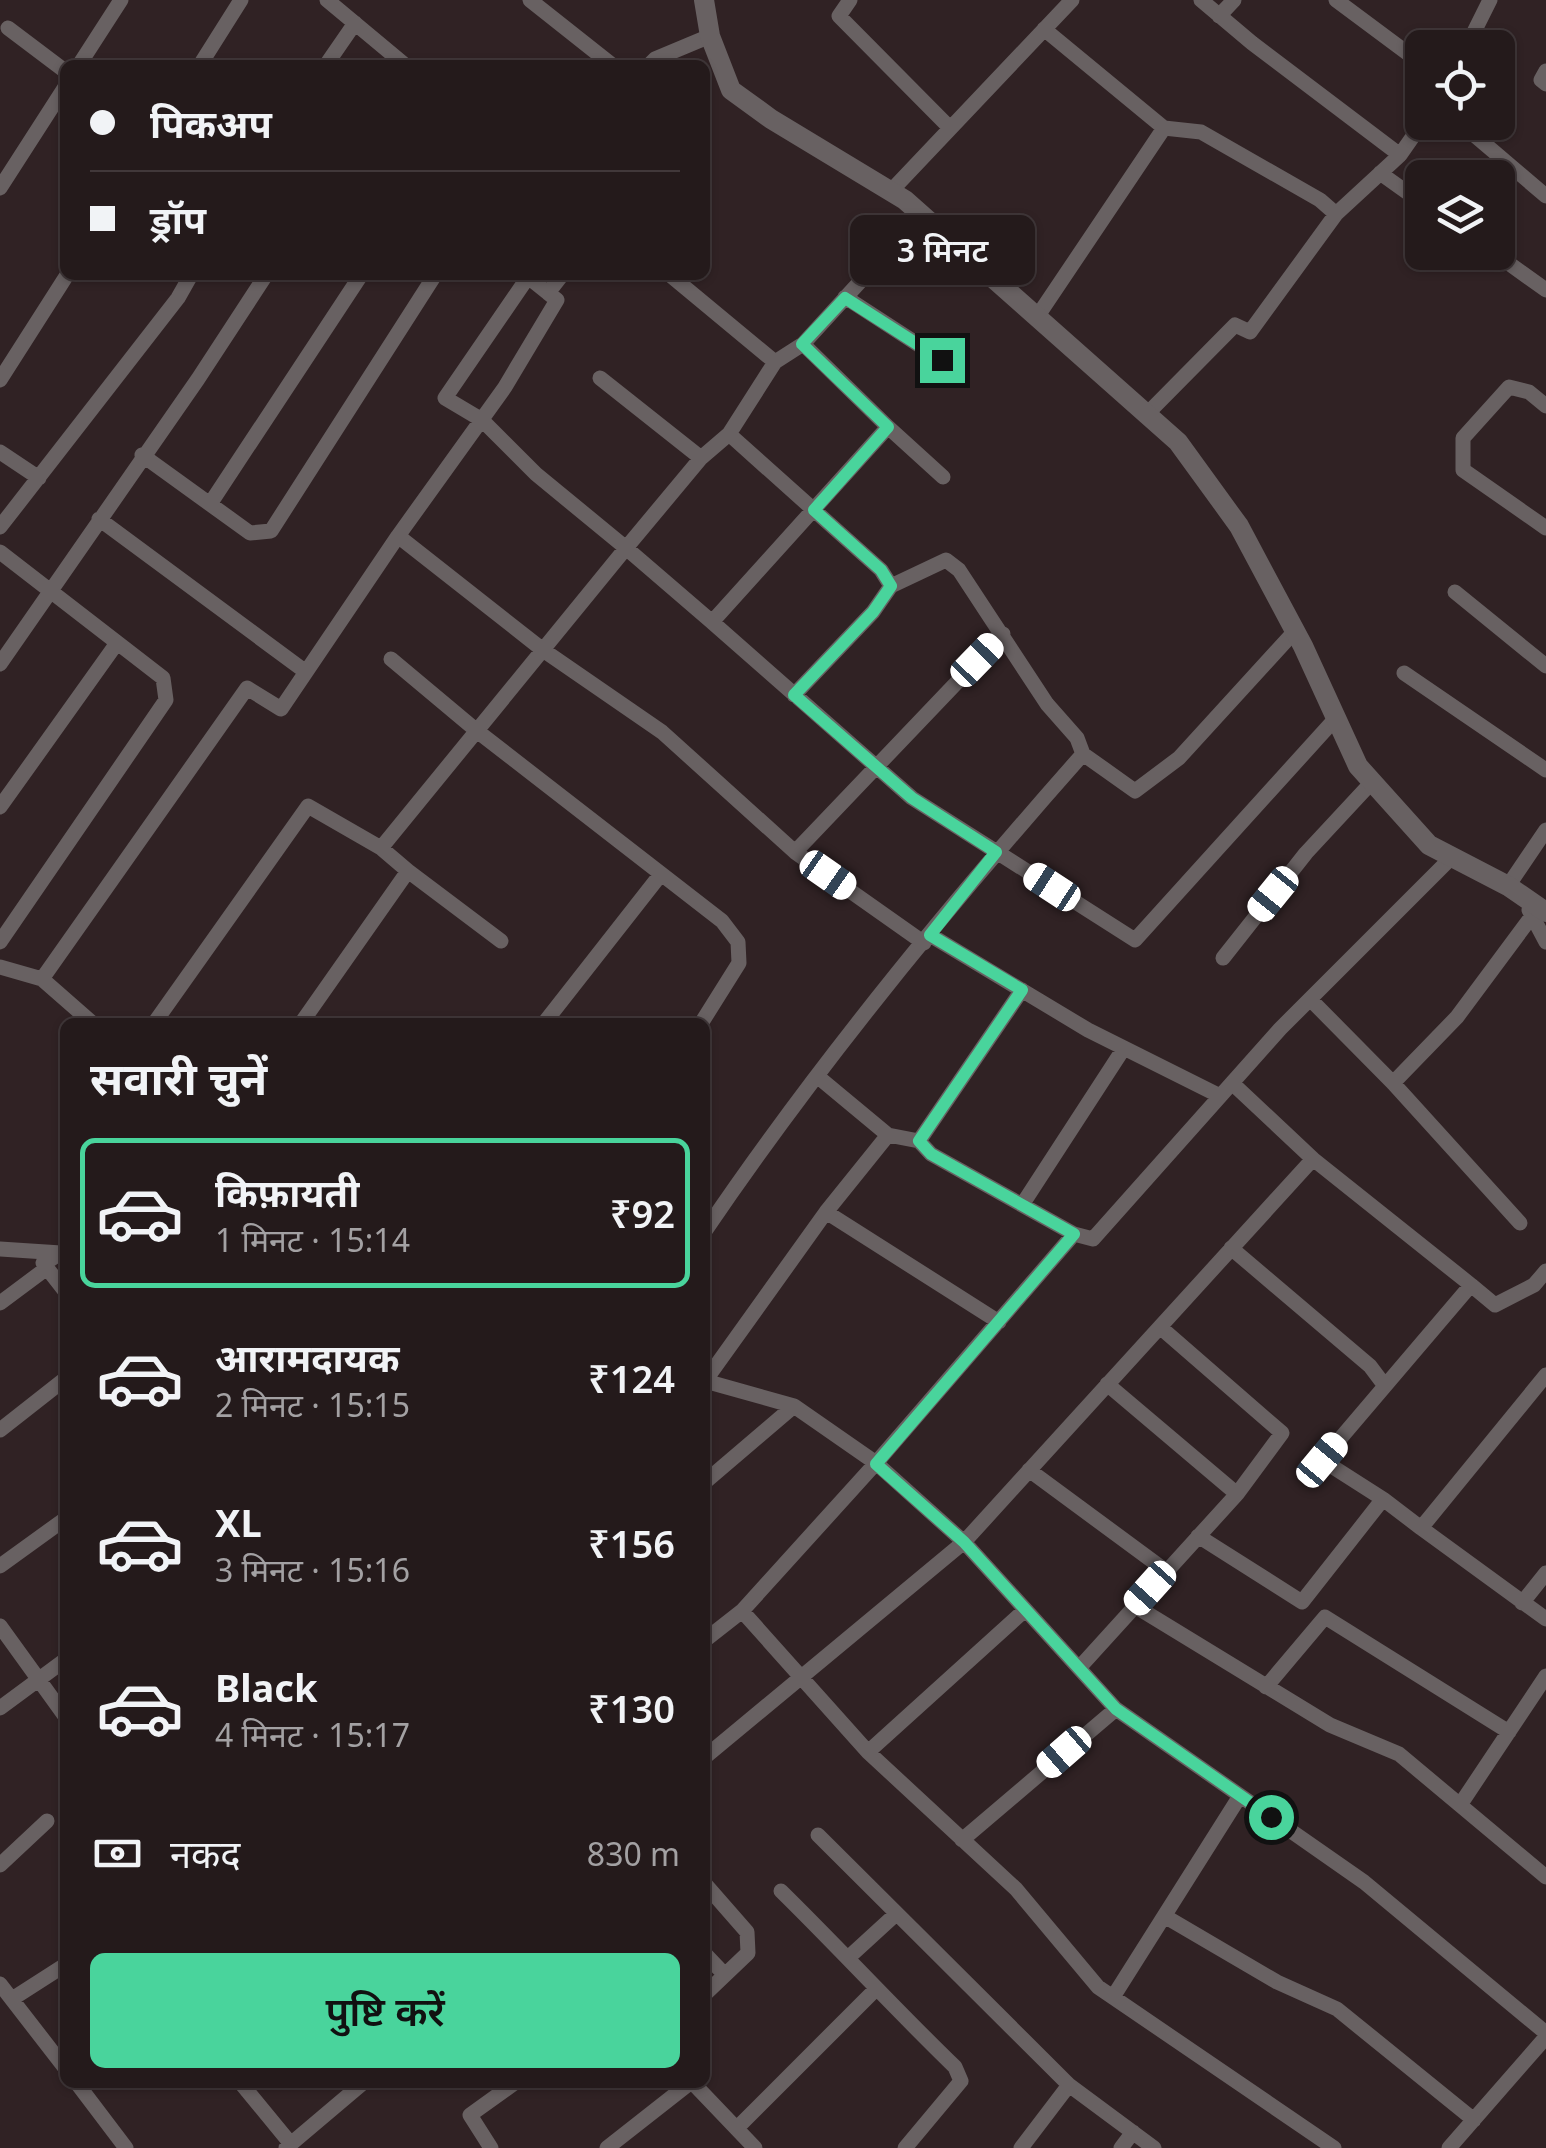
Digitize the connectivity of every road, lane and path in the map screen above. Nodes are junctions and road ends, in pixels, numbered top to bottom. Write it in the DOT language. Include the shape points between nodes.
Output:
graph roads {
  1 [pos="121,0"];
  2 [pos="241,0"];
  3 [pos="328,0"];
  4 [pos="530,0"];
  5 [pos="850,0"];
  6 [pos="1072,0"];
  7 [pos="1201,0"];
  8 [pos="1234,0"];
  9 [pos="1336,0"];
  10 [pos="1490,0"];
  11 [pos="707,1"];
  12 [pos="1220,16"];
  13 [pos="355,23"];
  14 [pos="8,28"];
  15 [pos="1044,29"];
  16 [pos="1475,30"];
  17 [pos="710,36"];
  18 [pos="1405,51"];
  19 [pos="82,60"];
  20 [pos="203,60"];
  21 [pos="329,60"];
  22 [pos="398,60"];
  23 [pos="606,60"];
  24 [pos="653,60"];
  25 [pos="60,67"];
  26 [pos="1546,72"];
  27 [pos="1546,84"];
  28 [pos="60,95"];
  29 [pos="950,128"];
  30 [pos="1164,128"];
  31 [pos="1410,140"];
  32 [pos="1480,140"];
  33 [pos="1400,155"];
  34 [pos="1380,173"];
  35 [pos="0,188"];
  36 [pos="891,191"];
  37 [pos="1405,191"];
  38 [pos="1546,196"];
  39 [pos="1336,214"];
  40 [pos="922,215"];
  41 [pos="1515,268"];
  42 [pos="63,280"];
  43 [pos="189,280"];
  44 [pos="263,280"];
  45 [pos="359,280"];
  46 [pos="432,280"];
  47 [pos="526,280"];
  48 [pos="532,280"];
  49 [pos="558,280"];
  50 [pos="676,280"];
  51 [pos="1546,290"];
  52 [pos="548,292"];
  53 [pos="845,298"];
  54 [pos="1037,317"];
  55 [pos="802,344"];
  56 [pos="942,360"];
  57 [pos="774,362"];
  58 [pos="600,378"];
  59 [pos="0,380"];
  60 [pos="1546,406"];
  61 [pos="1148,414"];
  62 [pos="482,420"];
  63 [pos="888,427"];
  64 [pos="729,434"];
  65 [pos="0,452"];
  66 [pos="142,455"];
  67 [pos="701,458"];
  68 [pos="943,477"];
  69 [pos="39,478"];
  70 [pos="210,504"];
  71 [pos="814,510"];
  72 [pos="98,519"];
  73 [pos="0,527"];
  74 [pos="1546,528"];
  75 [pos="398,536"];
  76 [pos="626,548"];
  77 [pos="0,552"];
  78 [pos="891,586"];
  79 [pos="51,590"];
  80 [pos="1455,592"];
  81 [pos="712,622"];
  82 [pos="1294,631"];
  83 [pos="1002,634"];
  84 [pos="117,643"];
  85 [pos="543,650"];
  86 [pos="392,659"];
  87 [pos="0,664"];
  88 [pos="1546,666"];
  89 [pos="306,672"];
  90 [pos="1404,673"];
  91 [pos="794,695"];
  92 [pos="1336,718"];
  93 [pos="477,731"];
  94 [pos="1083,754"];
  95 [pos="876,767"];
  96 [pos="1546,770"];
  97 [pos="1372,782"];
  98 [pos="0,807"];
  99 [pos="1546,830"];
  100 [pos="382,848"];
  101 [pos="795,852"];
  102 [pos="996,852"];
  103 [pos="1452,857"];
  104 [pos="408,871"];
  105 [pos="661,874"];
  106 [pos="1514,890"];
  107 [pos="1539,914"];
  108 [pos="927,939"];
  109 [pos="501,941"];
  110 [pos="0,942"];
  111 [pos="1546,942"];
  112 [pos="1222,958"];
  113 [pos="0,966"];
  114 [pos="42,979"];
  115 [pos="1022,990"];
  116 [pos="1310,999"];
  117 [pos="86,1018"];
  118 [pos="157,1018"];
  119 [pos="305,1018"];
  120 [pos="548,1018"];
  121 [pos="704,1018"];
  122 [pos="1124,1048"];
  123 [pos="817,1076"];
  124 [pos="1232,1083"];
  125 [pos="1392,1083"];
  126 [pos="1220,1096"];
  127 [pos="888,1135"];
  128 [pos="919,1141"];
  129 [pos="1313,1159"];
  130 [pos="1022,1205"];
  131 [pos="826,1212"];
  132 [pos="1520,1223"];
  133 [pos="710,1224"];
  134 [pos="1074,1234"];
  135 [pos="1232,1248"];
  136 [pos="0,1249"];
  137 [pos="34,1251"];
  138 [pos="60,1253"];
  139 [pos="60,1255"];
  140 [pos="47,1268"];
  141 [pos="1546,1271"];
  142 [pos="1471,1284"];
  143 [pos="60,1285"];
  144 [pos="0,1302"];
  145 [pos="999,1322"];
  146 [pos="1160,1326"];
  147 [pos="710,1374"];
  148 [pos="1546,1374"];
  149 [pos="60,1382"];
  150 [pos="710,1382"];
  151 [pos="1107,1384"];
  152 [pos="1384,1386"];
  153 [pos="794,1406"];
  154 [pos="0,1430"];
  155 [pos="876,1464"];
  156 [pos="1030,1470"];
  157 [pos="710,1478"];
  158 [pos="1237,1494"];
  159 [pos="1383,1499"];
  160 [pos="60,1522"];
  161 [pos="1421,1528"];
  162 [pos="1198,1536"];
  163 [pos="964,1542"];
  164 [pos="0,1566"];
  165 [pos="1166,1571"];
  166 [pos="1546,1573"];
  167 [pos="1302,1602"];
  168 [pos="1522,1603"];
  169 [pos="1135,1606"];
  170 [pos="742,1610"];
  171 [pos="1025,1610"];
  172 [pos="1325,1617"];
  173 [pos="1546,1618"];
  174 [pos="0,1626"];
  175 [pos="710,1636"];
  176 [pos="60,1664"];
  177 [pos="1079,1668"];
  178 [pos="801,1676"];
  179 [pos="1546,1676"];
  180 [pos="40,1678"];
  181 [pos="1266,1686"];
  182 [pos="0,1708"];
  183 [pos="60,1708"];
  184 [pos="1116,1709"];
  185 [pos="1509,1732"];
  186 [pos="868,1752"];
  187 [pos="710,1753"];
  188 [pos="1240,1796"];
  189 [pos="1460,1805"];
  190 [pos="47,1821"];
  191 [pos="818,1834"];
  192 [pos="962,1840"];
  193 [pos="0,1865"];
  194 [pos="1546,1877"];
  195 [pos="710,1890"];
  196 [pos="781,1891"];
  197 [pos="896,1914"];
  198 [pos="1166,1918"];
  199 [pos="849,1957"];
  200 [pos="710,1959"];
  201 [pos="60,1968"];
  202 [pos="724,1974"];
  203 [pos="0,1984"];
  204 [pos="710,1989"];
  205 [pos="875,1990"];
  206 [pos="1112,1998"];
  207 [pos="12,1999"];
  208 [pos="1546,2035"];
  209 [pos="60,2061"];
  210 [pos="1069,2084"];
  211 [pos="80,2088"];
  212 [pos="245,2088"];
  213 [pos="357,2088"];
  214 [pos="508,2088"];
  215 [pos="684,2088"];
  216 [pos="698,2088"];
  217 [pos="1474,2120"];
  218 [pos="736,2128"];
  219 [pos="1133,2132"];
  220 [pos="289,2146"];
  221 [pos="753,2147"];
  222 [pos="126,2148"];
  223 [pos="491,2148"];
  224 [pos="607,2148"];
  225 [pos="905,2148"];
  226 [pos="1021,2148"];
  227 [pos="1121,2148"];
  228 [pos="1154,2148"];
  229 [pos="1334,2148"];
  230 [pos="1449,2148"];
  1 -- 19 [label="street"];
  2 -- 20 [label="street"];
  3 -- 13 [label="street"];
  4 -- 23 [label="street"];
  5 -- 29 [label="street" via="839,16"];
  6 -- 15 [label="street"];
  7 -- 12 [label="street"];
  8 -- 12 [label="street"];
  9 -- 18 [label="street"];
  10 -- 16 [label="street"];
  11 -- 17 [label="street"];
  12 -- 33 [label="street"];
  13 -- 21 [label="street"];
  13 -- 22 [label="street"];
  14 -- 25 [label="street"];
  15 -- 29 [label="street"];
  15 -- 30 [label="street"];
  17 -- 24 [label="street"];
  17 -- 36 [label="street" via="731,90"];
  26 -- 27 [label="street" via="1540,80"];
  28 -- 35 [label="street"];
  29 -- 36 [label="street"];
  30 -- 39 [label="street" via="1202,132"];
  30 -- 54 [label="street"];
  31 -- 33 [label="street"];
  32 -- 38 [label="street"];
  33 -- 34 [label="street"];
  34 -- 37 [label="street"];
  34 -- 39 [label="street"];
  36 -- 40 [label="street"];
  39 -- 61 [label="street" via="1250,332 1235,325"];
  40 -- 53 [label="street"];
  40 -- 54 [label="street"];
  41 -- 51 [label="street"];
  42 -- 59 [label="street"];
  43 -- 69 [label="street"];
  44 -- 66 [label="street"];
  45 -- 70 [label="street"];
  46 -- 70 [label="street" via="271,531 250,533"];
  47 -- 62 [label="street" via="445,398"];
  48 -- 52 [label="street"];
  49 -- 52 [label="street"];
  50 -- 57 [label="street"];
  52 -- 62 [label="street" via="557,300"];
  53 -- 55 [label="street"];
  53 -- 56 [label="street"];
  54 -- 61 [label="street"];
  55 -- 57 [label="street"];
  55 -- 63 [label="street"];
  57 -- 64 [label="street"];
  58 -- 67 [label="street"];
  60 -- 74 [label="street" via="1509,387 1463,438 1463,470"];
  61 -- 82 [label="street" via="1178,442 1240,526"];
  62 -- 75 [label="street"];
  62 -- 76 [label="street"];
  63 -- 68 [label="street"];
  63 -- 71 [label="street"];
  64 -- 67 [label="street"];
  64 -- 71 [label="street"];
  65 -- 69 [label="street"];
  66 -- 70 [label="street"];
  66 -- 72 [label="street"];
  67 -- 76 [label="street"];
  69 -- 73 [label="street"];
  71 -- 78 [label="street"];
  71 -- 81 [label="street"];
  72 -- 79 [label="street"];
  72 -- 89 [label="street"];
  75 -- 85 [label="street"];
  75 -- 89 [label="street"];
  76 -- 81 [label="street"];
  76 -- 85 [label="street"];
  77 -- 79 [label="street"];
  78 -- 83 [label="street" via="946,560"];
  78 -- 91 [label="street"];
  79 -- 84 [label="street"];
  79 -- 87 [label="street"];
  80 -- 88 [label="street"];
  81 -- 91 [label="street"];
  82 -- 92 [label="street"];
  82 -- 94 [label="street" via="1179,758 1135,791"];
  83 -- 94 [label="street"];
  83 -- 95 [label="street"];
  84 -- 98 [label="street"];
  84 -- 110 [label="street" via="163,678 166,700"];
  85 -- 93 [label="street"];
  85 -- 101 [label="street" via="662,732"];
  86 -- 93 [label="street"];
  89 -- 114 [label="street" via="280,709 247,688"];
  90 -- 96 [label="street"];
  91 -- 95 [label="street"];
  92 -- 97 [label="street"];
  92 -- 102 [label="street" via="1135,940"];
  93 -- 100 [label="street"];
  93 -- 105 [label="street"];
  94 -- 102 [label="street"];
  95 -- 101 [label="street"];
  95 -- 102 [label="street"];
  97 -- 103 [label="street" via="1429,845"];
  97 -- 112 [label="street"];
  99 -- 106 [label="street"];
  100 -- 104 [label="street"];
  100 -- 118 [label="street" via="308,806"];
  101 -- 108 [label="street"];
  102 -- 108 [label="street"];
  103 -- 106 [label="street"];
  103 -- 116 [label="street"];
  104 -- 109 [label="street"];
  104 -- 119 [label="street"];
  105 -- 120 [label="street"];
  105 -- 121 [label="street" via="738,942 739,962"];
  106 -- 107 [label="street"];
  107 -- 111 [label="street"];
  107 -- 125 [label="street" via="1457,1017"];
  108 -- 115 [label="street"];
  108 -- 123 [label="street"];
  113 -- 114 [label="street"];
  114 -- 117 [label="street"];
  115 -- 122 [label="street"];
  115 -- 128 [label="street"];
  116 -- 124 [label="street"];
  116 -- 125 [label="street"];
  122 -- 126 [label="street"];
  122 -- 130 [label="street"];
  123 -- 127 [label="street"];
  123 -- 133 [label="street"];
  124 -- 126 [label="street"];
  124 -- 129 [label="street"];
  125 -- 132 [label="street"];
  126 -- 134 [label="street" via="1093,1239"];
  127 -- 128 [label="street"];
  127 -- 131 [label="street"];
  128 -- 130 [label="street"];
  129 -- 135 [label="street"];
  129 -- 142 [label="street"];
  130 -- 134 [label="street"];
  131 -- 145 [label="street"];
  131 -- 147 [label="street"];
  134 -- 145 [label="street"];
  135 -- 146 [label="street"];
  135 -- 152 [label="street" via="1370,1366"];
  136 -- 137 [label="street"];
  137 -- 138 [label="street"];
  137 -- 140 [label="street"];
  139 -- 140 [label="street"];
  140 -- 143 [label="street"];
  140 -- 144 [label="street"];
  141 -- 142 [label="street" via="1494,1305"];
  142 -- 152 [label="street"];
  145 -- 155 [label="street"];
  146 -- 151 [label="street"];
  146 -- 158 [label="street" via="1282,1433"];
  148 -- 161 [label="street"];
  149 -- 154 [label="street"];
  150 -- 153 [label="street"];
  151 -- 156 [label="street"];
  151 -- 158 [label="street"];
  152 -- 159 [label="street" via="1322,1460"];
  153 -- 155 [label="street"];
  153 -- 157 [label="street"];
  155 -- 163 [label="street"];
  155 -- 170 [label="street"];
  156 -- 163 [label="street"];
  156 -- 165 [label="street"];
  158 -- 162 [label="street"];
  159 -- 161 [label="street"];
  159 -- 167 [label="street"];
  160 -- 164 [label="street"];
  161 -- 168 [label="street"];
  162 -- 165 [label="street"];
  162 -- 167 [label="street"];
  163 -- 171 [label="street"];
  163 -- 178 [label="street"];
  165 -- 169 [label="street"];
  166 -- 168 [label="street"];
  167 -- 172 [label="street"];
  168 -- 173 [label="street"];
  169 -- 177 [label="street"];
  169 -- 181 [label="street"];
  170 -- 175 [label="street"];
  170 -- 178 [label="street"];
  171 -- 177 [label="street"];
  171 -- 186 [label="street"];
  172 -- 181 [label="street"];
  172 -- 185 [label="street"];
  174 -- 180 [label="street"];
  176 -- 180 [label="street"];
  177 -- 184 [label="street"];
  178 -- 186 [label="street"];
  178 -- 187 [label="street"];
  179 -- 185 [label="street"];
  180 -- 182 [label="street"];
  180 -- 183 [label="street"];
  181 -- 189 [label="street" via="1330,1725 1399,1754"];
  184 -- 188 [label="street"];
  184 -- 192 [label="street"];
  185 -- 189 [label="street"];
  186 -- 192 [label="street"];
  188 -- 198 [label="street"];
  188 -- 208 [label="street" via="1364,1882"];
  189 -- 194 [label="street"];
  190 -- 193 [label="street"];
  191 -- 197 [label="street"];
  192 -- 206 [label="street" via="1016,1889"];
  195 -- 202 [label="street" via="747,1932 748,1952"];
  196 -- 199 [label="street"];
  197 -- 199 [label="street"];
  197 -- 210 [label="street"];
  198 -- 206 [label="street"];
  198 -- 217 [label="street" via="1337,2009"];
  199 -- 205 [label="street"];
  200 -- 202 [label="street"];
  201 -- 207 [label="street"];
  202 -- 204 [label="street"];
  203 -- 207 [label="street"];
  205 -- 218 [label="street"];
  205 -- 225 [label="street" via="955,2067 961,2082"];
  206 -- 229 [label="street"];
  207 -- 209 [label="street"];
  208 -- 217 [label="street"];
  210 -- 219 [label="street"];
  210 -- 226 [label="street"];
  211 -- 222 [label="street"];
  212 -- 220 [label="street"];
  213 -- 220 [label="street"];
  214 -- 223 [label="street" via="470,2115"];
  215 -- 224 [label="street"];
  216 -- 218 [label="street"];
  217 -- 230 [label="street"];
  218 -- 221 [label="street"];
  219 -- 227 [label="street"];
  219 -- 228 [label="street"];
}
